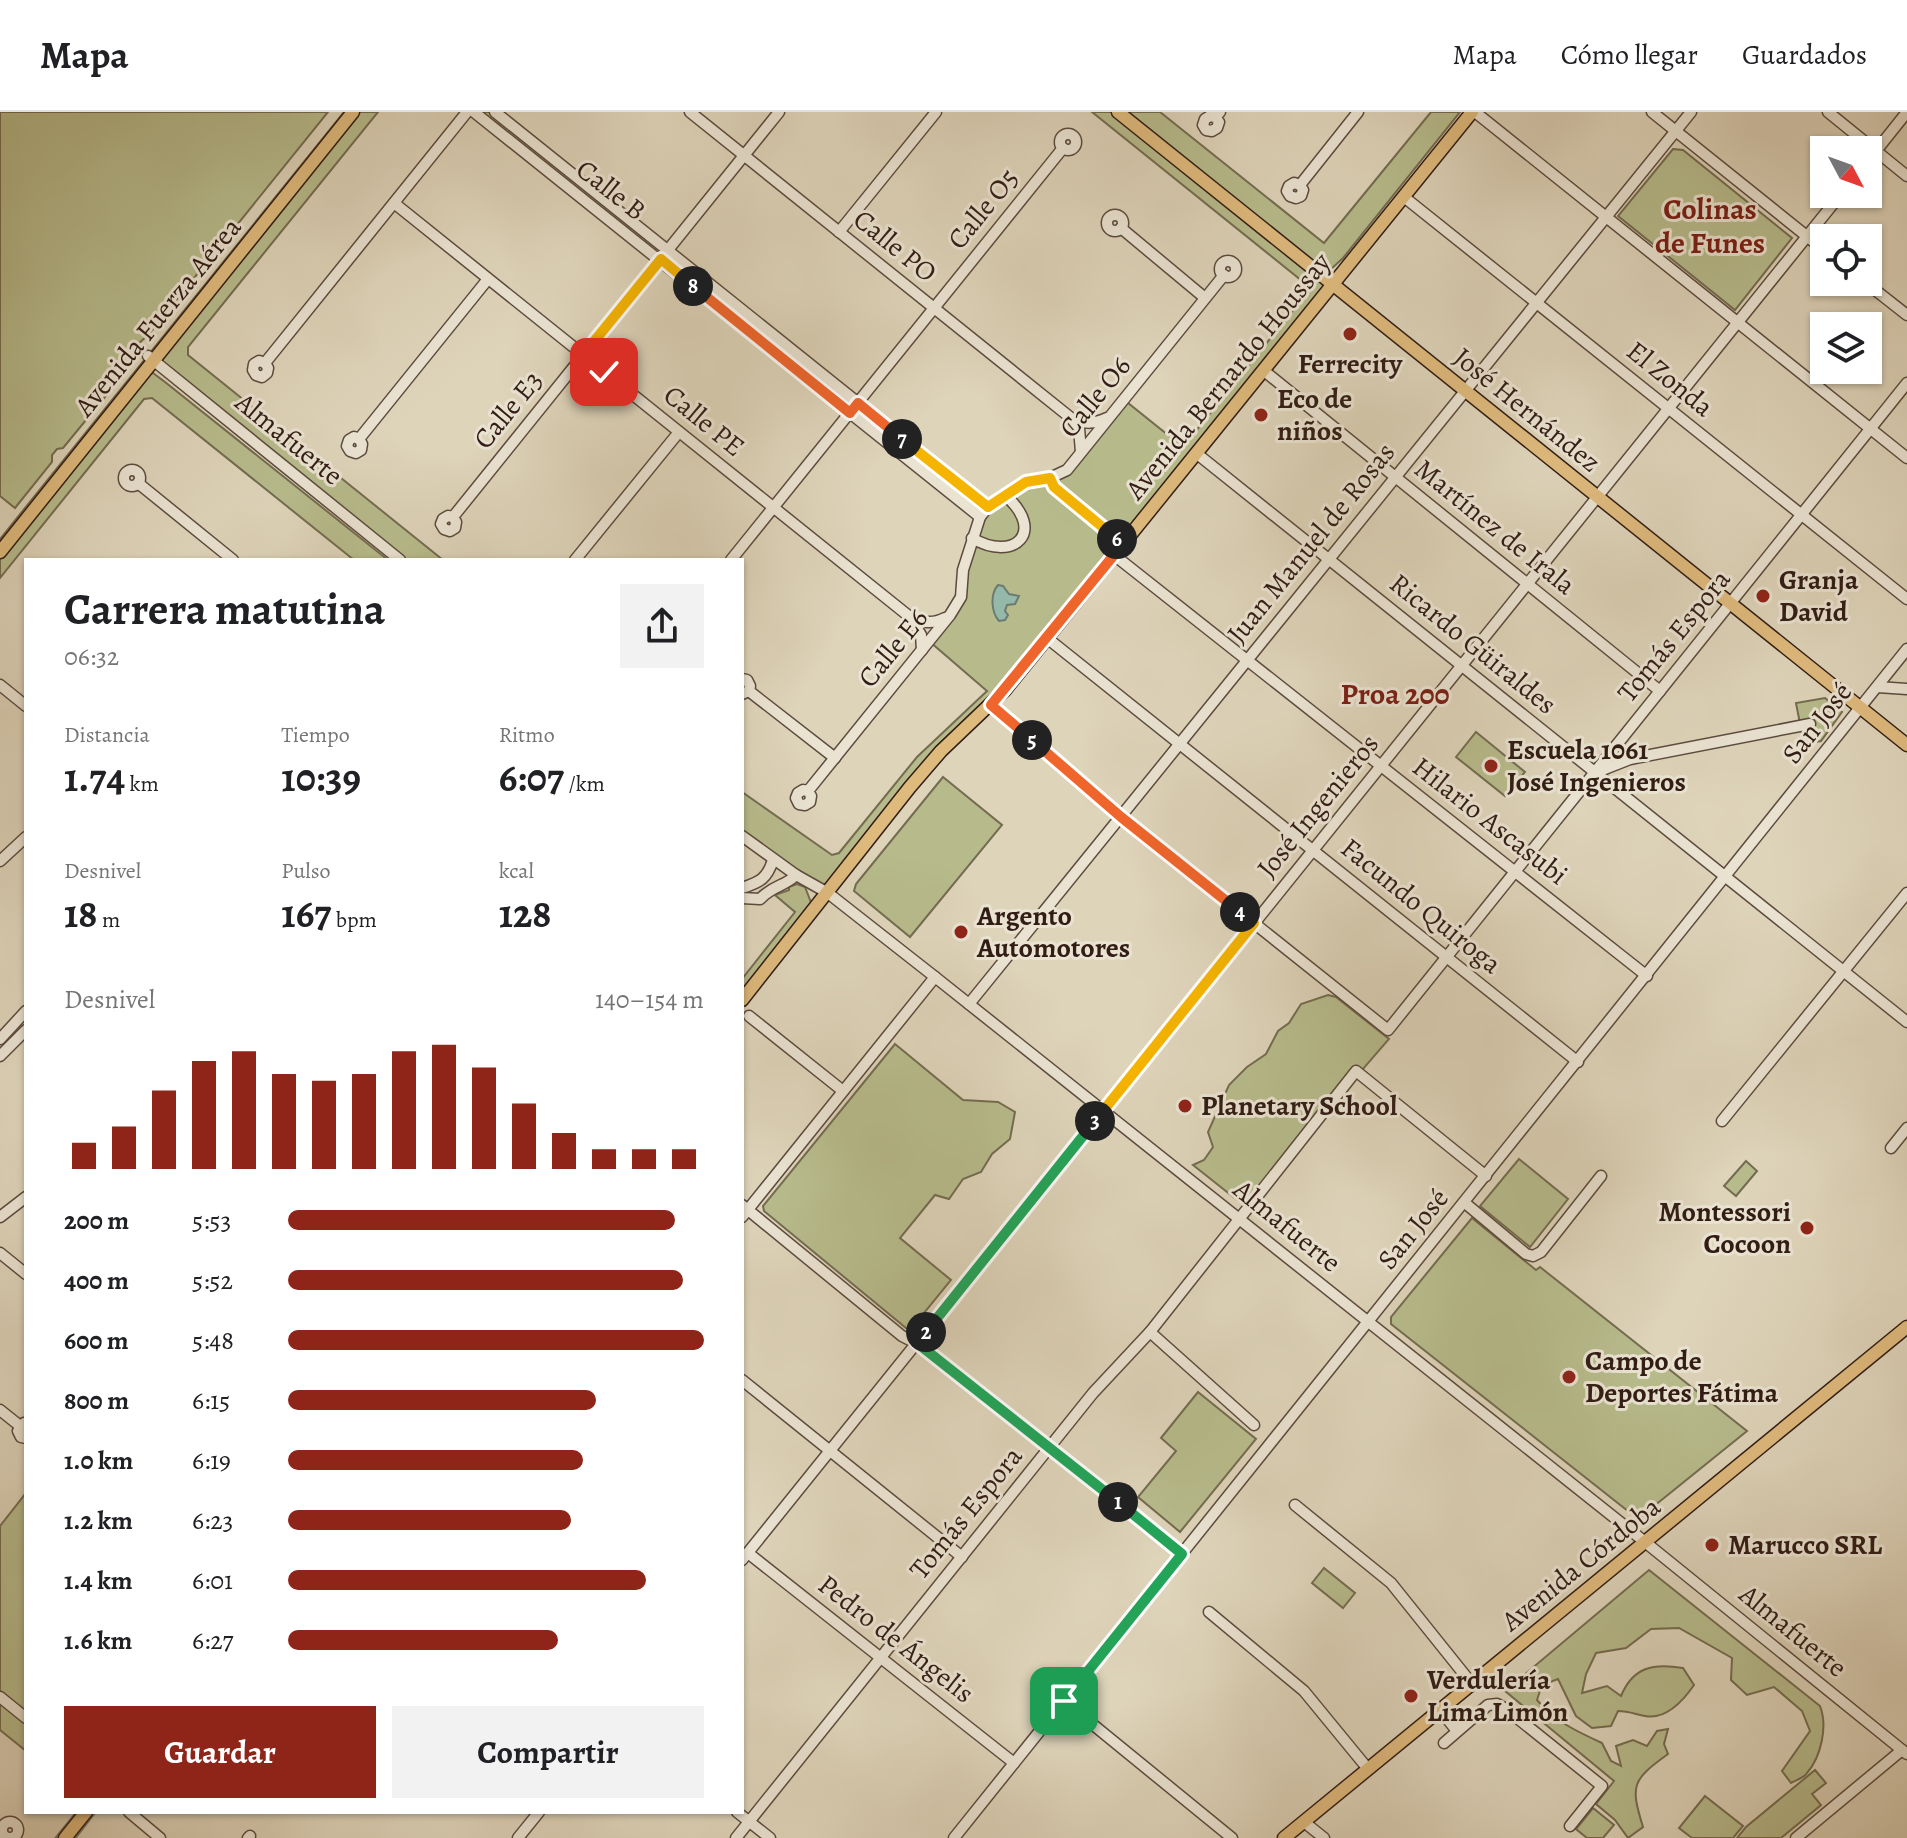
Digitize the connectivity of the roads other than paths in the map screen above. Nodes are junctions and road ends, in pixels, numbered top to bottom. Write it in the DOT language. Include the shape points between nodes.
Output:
graph roads {
  1 [pos="344,112"];
  2 [pos="353,112"];
  3 [pos="467,112"];
  4 [pos="474,112"];
  5 [pos="495,112"];
  6 [pos="690,112"];
  7 [pos="779,112"];
  8 [pos="936,112"];
  9 [pos="1118,112"];
  10 [pos="1358,112"];
  11 [pos="1473,112"];
  12 [pos="1652,112"];
  13 [pos="1691,112"];
  14 [pos="1828,112"];
  15 [pos="1907,112"];
  16 [pos="1676,131"];
  17 [pos="1858,136"];
  18 [pos="1882,143"];
  19 [pos="1063,148"];
  20 [pos="744,156"];
  21 [pos="1882,156"];
  22 [pos="1907,176"];
  23 [pos="1300,185"];
  24 [pos="1404,197"];
  25 [pos="394,203"];
  26 [pos="1830,208"];
  27 [pos="1606,217"];
  28 [pos="1121,228"];
  29 [pos="839,232"];
  30 [pos="1807,236"];
  31 [pos="1810,238"];
  32 [pos="664,255"];
  33 [pos="1224,275"];
  34 [pos="488,279"];
  35 [pos="1332,284"];
  36 [pos="1882,295"];
  37 [pos="1205,298"];
  38 [pos="1536,303"];
  39 [pos="934,308"];
  40 [pos="1907,315"];
  41 [pos="1737,323"];
  42 [pos="583,355"];
  43 [pos="151,358"];
  44 [pos="265,363"];
  45 [pos="1263,370"];
  46 [pos="1907,383"];
  47 [pos="1465,391"];
  48 [pos="858,403"];
  49 [pos="1668,408"];
  50 [pos="850,413"];
  51 [pos="1110,417"];
  52 [pos="1071,418"];
  53 [pos="1870,429"];
  54 [pos="679,432"];
  55 [pos="359,439"];
  56 [pos="1081,452"];
  57 [pos="1196,453"];
  58 [pos="1907,458"];
  59 [pos="1395,477"];
  60 [pos="1050,478"];
  61 [pos="138,483"];
  62 [pos="1005,495"];
  63 [pos="1597,497"];
  64 [pos="988,507"];
  65 [pos="773,508"];
  66 [pos="1802,515"];
  67 [pos="453,517"];
  68 [pos="980,517"];
  69 [pos="972,538"];
  70 [pos="0,539"];
  71 [pos="1123,544"];
  72 [pos="0,552"];
  73 [pos="1114,555"];
  74 [pos="231,558"];
  75 [pos="398,558"];
  76 [pos="577,558"];
  77 [pos="733,558"];
  78 [pos="1329,559"];
  79 [pos="1527,584"];
  80 [pos="1907,599"];
  81 [pos="1730,604"];
  82 [pos="950,615"];
  83 [pos="910,617"];
  84 [pos="1047,638"];
  85 [pos="1907,649"];
  86 [pos="922,650"];
  87 [pos="1247,660"];
  88 [pos="1461,665"];
  89 [pos="0,685"];
  90 [pos="1877,687"];
  91 [pos="1907,689"];
  92 [pos="1660,691"];
  93 [pos="746,693"];
  94 [pos="24,704"];
  95 [pos="991,705"];
  96 [pos="1860,708"];
  97 [pos="1810,724"];
  98 [pos="1180,744"];
  99 [pos="1907,745"];
  100 [pos="835,758"];
  101 [pos="1381,765"];
  102 [pos="1595,772"];
  103 [pos="808,791"];
  104 [pos="1121,817"];
  105 [pos="744,838"];
  106 [pos="24,839"];
  107 [pos="0,844"];
  108 [pos="1313,850"];
  109 [pos="10,852"];
  110 [pos="773,860"];
  111 [pos="0,861"];
  112 [pos="1515,872"];
  113 [pos="796,875"];
  114 [pos="768,876"];
  115 [pos="1726,877"];
  116 [pos="744,887"];
  117 [pos="772,887"];
  118 [pos="828,893"];
  119 [pos="1907,893"];
  120 [pos="744,898"];
  121 [pos="1254,923"];
  122 [pos="1447,957"];
  123 [pos="1844,971"];
  124 [pos="1647,976"];
  125 [pos="935,977"];
  126 [pos="744,998"];
  127 [pos="969,1004"];
  128 [pos="24,1013"];
  129 [pos="749,1016"];
  130 [pos="1907,1022"];
  131 [pos="24,1032"];
  132 [pos="0,1039"];
  133 [pos="0,1056"];
  134 [pos="1578,1062"];
  135 [pos="843,1091"];
  136 [pos="1103,1111"];
  137 [pos="1722,1121"];
  138 [pos="1907,1128"];
  139 [pos="1891,1148"];
  140 [pos="1486,1176"];
  141 [pos="1601,1176"];
  142 [pos="24,1199"];
  143 [pos="1465,1203"];
  144 [pos="744,1211"];
  145 [pos="0,1217"];
  146 [pos="1240,1219"];
  147 [pos="0,1253"];
  148 [pos="24,1272"];
  149 [pos="1369,1322"];
  150 [pos="1907,1327"];
  151 [pos="1150,1332"];
  152 [pos="917,1343"];
  153 [pos="744,1382"];
  154 [pos="0,1410"];
  155 [pos="23,1424"];
  156 [pos="1254,1425"];
  157 [pos="1049,1448"];
  158 [pos="830,1451"];
  159 [pos="1295,1505"];
  160 [pos="1645,1542"];
  161 [pos="1182,1554"];
  162 [pos="745,1556"];
  163 [pos="962,1557"];
  164 [pos="1209,1612"];
  165 [pos="881,1658"];
  166 [pos="1472,1684"];
  167 [pos="0,1697"];
  168 [pos="1064,1701"];
  169 [pos="1440,1710"];
  170 [pos="24,1716"];
  171 [pos="1457,1731"];
  172 [pos="1444,1743"];
  173 [pos="1905,1752"];
  174 [pos="1014,1763"];
  175 [pos="1368,1769"];
  176 [pos="84,1814"];
  177 [pos="131,1814"];
  178 [pos="537,1814"];
  179 [pos="740,1814"];
  180 [pos="749,1821"];
  181 [pos="1304,1822"];
  182 [pos="1570,1826"];
  183 [pos="65,1838"];
  184 [pos="160,1838"];
  185 [pos="518,1838"];
  186 [pos="736,1838"];
  187 [pos="770,1838"];
  188 [pos="954,1838"];
  189 [pos="1232,1838"];
  190 [pos="1284,1838"];
  191 [pos="1324,1838"];
  192 [pos="1796,1838"];
  1 -- 43 [label="main road, Avenida Fuerza Aérea"];
  2 -- 43 [label="main road, Avenida Fuerza Aérea"];
  3 -- 25 [label="street"];
  4 -- 32 [label="street, Calle B"];
  5 -- 32 [label="street, Calle B"];
  6 -- 20 [label="street, Calle PO"];
  7 -- 20 [label="street, Calle E3"];
  8 -- 29 [label="street"];
  9 -- 35 [label="main road, José Hernández"];
  10 -- 23 [label="street"];
  11 -- 24 [label="main road, Avenida Bernardo Houssay"];
  11 -- 27 [label="street"];
  12 -- 16 [label="street"];
  13 -- 16 [label="street, Juan Manuel de Rosas"];
  14 -- 17 [label="street"];
  15 -- 18 [label="street"];
  16 -- 27 [label="street, Juan Manuel de Rosas"];
  16 -- 30 [label="street"];
  19 -- 39 [label="street, Calle O5"];
  20 -- 29 [label="street, Calle PO"];
  20 -- 32 [label="street, Calle E3"];
  21 -- 22 [label="street"];
  24 -- 35 [label="main road, Avenida Bernardo Houssay"];
  24 -- 38 [label="street, El Zonda"];
  25 -- 34 [label="street, Calle PE"];
  25 -- 44 [label="street"];
  26 -- 30 [label="street, José Ingenieros"];
  27 -- 38 [label="street, Juan Manuel de Rosas"];
  27 -- 41 [label="street"];
  28 -- 37 [label="street"];
  29 -- 39 [label="street, Calle PO"];
  30 -- 31 [label="street"];
  30 -- 41 [label="street, José Ingenieros"];
  32 -- 42 [label="street, Calle E3"];
  32 -- 48 [label="street, Calle B"];
  32 -- 50 [label="street, Calle B"];
  33 -- 37 [label="street, Calle O6"];
  34 -- 42 [label="street, Calle PE"];
  34 -- 55 [label="street"];
  35 -- 45 [label="main road, Avenida Bernardo Houssay"];
  35 -- 47 [label="main road, José Hernández"];
  36 -- 40 [label="street"];
  37 -- 51 [label="street, Calle O6"];
  38 -- 47 [label="street, Juan Manuel de Rosas"];
  38 -- 49 [label="street, El Zonda"];
  39 -- 48 [label="street, Calle O5"];
  39 -- 52 [label="street, Calle PO"];
  41 -- 49 [label="street, José Ingenieros"];
  41 -- 53 [label="street"];
  42 -- 54 [label="street, Calle PE"];
  42 -- 67 [label="street, Calle E3"];
  43 -- 70 [label="main road, Avenida Fuerza Aérea"];
  43 -- 72 [label="main road, Avenida Fuerza Aérea"];
  43 -- 75 [label="street, Almafuerte"];
  45 -- 57 [label="main road, Avenida Bernardo Houssay"];
  45 -- 59 [label="street, Martínez de Irala"];
  46 -- 53 [label="street, Tomás Espora"];
  47 -- 59 [label="street, Juan Manuel de Rosas"];
  47 -- 63 [label="main road, José Hernández"];
  48 -- 50 [label="street, Calle O5"];
  48 -- 64 [label="street, Calle B"];
  49 -- 63 [label="street, José Ingenieros"];
  49 -- 66 [label="street, El Zonda"];
  50 -- 65 [label="street, Calle O5"];
  50 -- 68 [label="street, Calle B"];
  51 -- 52 [label="street" via="1097,423"];
  51 -- 56 [label="street, Calle O6"];
  52 -- 56 [label="street" via="1079,428"];
  53 -- 58 [label="street"];
  53 -- 66 [label="street, Tomás Espora"];
  54 -- 65 [label="street, Calle PE"];
  54 -- 76 [label="street"];
  56 -- 60 [label="street, Calle O6" via="1067,470"];
  57 -- 71 [label="main road, Avenida Bernardo Houssay"];
  57 -- 78 [label="street, Ricardo Güiraldes"];
  59 -- 78 [label="street, Juan Manuel de Rosas"];
  59 -- 79 [label="street, Martínez de Irala"];
  60 -- 62 [label="street, Calle O6" via="1026,482"];
  60 -- 71 [label="street"];
  61 -- 74 [label="street"];
  62 -- 64 [label="street, Calle O6"];
  62 -- 69 [label="street" via="1023,515 1021,536 999,548"];
  63 -- 79 [label="street, José Ingenieros"];
  63 -- 81 [label="main road, José Hernández"];
  64 -- 68 [label="street, Calle O6"];
  65 -- 77 [label="street, Calle O5"];
  65 -- 83 [label="street, Calle PE"];
  66 -- 80 [label="street, El Zonda"];
  66 -- 81 [label="street, Tomás Espora"];
  68 -- 69 [label="street, Calle E6"];
  69 -- 82 [label="street, Calle E6" via="961,597"];
  71 -- 73 [label="main road, Avenida Bernardo Houssay"];
  73 -- 84 [label="main road, Avenida Bernardo Houssay"];
  73 -- 87 [label="street, Hilario Ascasubi"];
  78 -- 87 [label="street, Juan Manuel de Rosas"];
  78 -- 88 [label="street, Ricardo Güiraldes"];
  79 -- 88 [label="street, José Ingenieros"];
  79 -- 92 [label="street, Martínez de Irala"];
  81 -- 92 [label="street, Tomás Espora"];
  81 -- 96 [label="main road, José Hernández"];
  82 -- 83 [label="street" via="936,623"];
  82 -- 86 [label="street, Calle E6"];
  83 -- 86 [label="street" via="921,635"];
  84 -- 95 [label="main road, Avenida Bernardo Houssay"];
  84 -- 98 [label="street, Facundo Quiroga"];
  85 -- 90 [label="street, San José"];
  86 -- 100 [label="street, Calle E6"];
  87 -- 98 [label="street, Juan Manuel de Rosas"];
  87 -- 101 [label="street, Hilario Ascasubi"];
  88 -- 101 [label="street, José Ingenieros"];
  88 -- 102 [label="street, Ricardo Güiraldes"];
  89 -- 94 [label="street"];
  90 -- 91 [label="street"];
  90 -- 96 [label="street, San José"];
  92 -- 102 [label="street, Tomás Espora"];
  93 -- 100 [label="street"];
  95 -- 104 [label="street"];
  95 -- 118 [label="main road, Avenida Bernardo Houssay" via="941,751"];
  96 -- 99 [label="main road, José Hernández"];
  96 -- 115 [label="street, San José"];
  97 -- 102 [label="street" via="1630,759"];
  98 -- 104 [label="street, Juan Manuel de Rosas"];
  98 -- 108 [label="street, Facundo Quiroga"];
  100 -- 103 [label="street, Calle E6"];
  101 -- 108 [label="street, José Ingenieros"];
  101 -- 112 [label="street, Hilario Ascasubi"];
  102 -- 112 [label="street, Tomás Espora"];
  102 -- 115 [label="street, Ricardo Güiraldes"];
  104 -- 121 [label="street"];
  104 -- 127 [label="street, Juan Manuel de Rosas"];
  105 -- 110 [label="street, Almafuerte"];
  106 -- 109 [label="street"];
  107 -- 109 [label="street"];
  108 -- 121 [label="street, José Ingenieros"];
  108 -- 122 [label="street, Facundo Quiroga"];
  109 -- 111 [label="street"];
  110 -- 113 [label="street, Almafuerte"];
  110 -- 114 [label="street"];
  112 -- 122 [label="street, Tomás Espora"];
  112 -- 124 [label="street, Hilario Ascasubi"];
  113 -- 117 [label="street"];
  113 -- 118 [label="street, Almafuerte"];
  114 -- 116 [label="street"];
  114 -- 117 [label="street"];
  115 -- 123 [label="street, Ricardo Güiraldes"];
  115 -- 124 [label="street, San José"];
  117 -- 120 [label="street" via="760,899"];
  118 -- 125 [label="street, Almafuerte"];
  118 -- 126 [label="main road, Avenida Bernardo Houssay"];
  119 -- 123 [label="street"];
  121 -- 122 [label="street, Tomás Espora" via="1388,1030"];
  121 -- 136 [label="street, José Ingenieros"];
  122 -- 134 [label="street, Facundo Quiroga"];
  123 -- 130 [label="street, Ricardo Güiraldes"];
  123 -- 137 [label="street"];
  124 -- 134 [label="street, San José"];
  125 -- 127 [label="street, Almafuerte"];
  125 -- 135 [label="street"];
  127 -- 136 [label="street, Almafuerte"];
  128 -- 132 [label="street"];
  129 -- 135 [label="street"];
  131 -- 133 [label="street"];
  134 -- 140 [label="street, San José"];
  135 -- 144 [label="street"];
  136 -- 146 [label="street, Almafuerte"];
  136 -- 152 [label="street, José Ingenieros"];
  138 -- 139 [label="street"];
  140 -- 143 [label="street, San José"];
  140 -- 146 [label="street, Tomás Espora" via="1356,1071"];
  141 -- 143 [label="street" via="1533,1256"];
  142 -- 145 [label="street"];
  143 -- 149 [label="street, San José"];
  144 -- 152 [label="street"];
  146 -- 149 [label="street, Almafuerte"];
  146 -- 151 [label="street, Tomás Espora"];
  147 -- 148 [label="street"];
  149 -- 160 [label="street, Almafuerte"];
  149 -- 161 [label="street, San José"];
  150 -- 160 [label="main road, Avenida Córdoba"];
  151 -- 156 [label="street"];
  151 -- 157 [label="street, Tomás Espora"];
  152 -- 157 [label="street"];
  152 -- 158 [label="street, José Ingenieros"];
  153 -- 158 [label="street"];
  154 -- 155 [label="street"];
  157 -- 161 [label="street"];
  157 -- 163 [label="street, Tomás Espora"];
  158 -- 162 [label="street, José Ingenieros"];
  158 -- 163 [label="street"];
  159 -- 166 [label="street" via="1391,1583"];
  160 -- 166 [label="main road, Avenida Córdoba"];
  160 -- 173 [label="street, Almafuerte"];
  161 -- 168 [label="street, San José"];
  162 -- 165 [label="street, Pedro de Ángelis"];
  163 -- 165 [label="street, Tomás Espora"];
  164 -- 175 [label="street" via="1304,1691"];
  165 -- 174 [label="street, Pedro de Ángelis"];
  165 -- 180 [label="street, Tomás Espora"];
  166 -- 169 [label="main road, Avenida Córdoba"];
  167 -- 170 [label="street"];
  168 -- 174 [label="street, San José"];
  168 -- 189 [label="street"];
  169 -- 171 [label="street"];
  169 -- 175 [label="main road, Avenida Córdoba"];
  171 -- 172 [label="street"];
  171 -- 182 [label="street" via="1488,1705 1497,1704 1602,1786"];
  173 -- 192 [label="street"];
  174 -- 188 [label="street, San José"];
  175 -- 181 [label="main road, Avenida Córdoba"];
  176 -- 183 [label="main road"];
  177 -- 184 [label="street"];
  178 -- 185 [label="street"];
  179 -- 180 [label="street"];
  180 -- 186 [label="street, Tomás Espora"];
  180 -- 187 [label="street"];
  181 -- 190 [label="main road, Avenida Córdoba"];
  181 -- 191 [label="street"];
}
